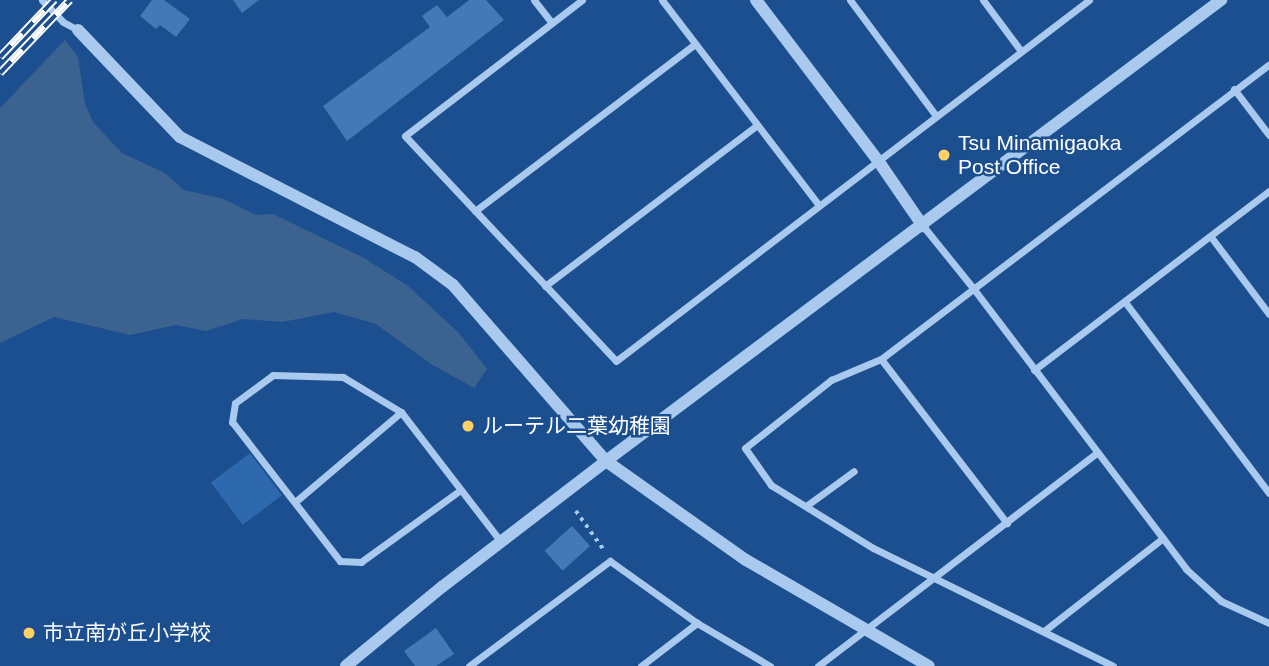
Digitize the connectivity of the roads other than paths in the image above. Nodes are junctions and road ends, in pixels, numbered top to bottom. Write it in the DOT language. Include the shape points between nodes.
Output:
graph roads {
  1 [pos="42,0"];
  2 [pos="534,0"];
  3 [pos="582,0"];
  4 [pos="662,0"];
  5 [pos="756,0"];
  6 [pos="850,0"];
  7 [pos="983,0"];
  8 [pos="1089,0"];
  9 [pos="1221,0"];
  10 [pos="552,23"];
  11 [pos="78,30"];
  12 [pos="695,44"];
  13 [pos="1021,51"];
  14 [pos="1269,64"];
  15 [pos="1234,89"];
  16 [pos="936,116"];
  17 [pos="757,125"];
  18 [pos="1269,135"];
  19 [pos="879,162"];
  20 [pos="1269,191"];
  21 [pos="819,205"];
  22 [pos="475,211"];
  23 [pos="923,226"];
  24 [pos="1211,237"];
  25 [pos="545,286"];
  26 [pos="973,288"];
  27 [pos="1125,302"];
  28 [pos="1269,314"];
  29 [pos="881,359"];
  30 [pos="1034,370"];
  31 [pos="401,412"];
  32 [pos="1097,453"];
  33 [pos="606,461"];
  34 [pos="854,471"];
  35 [pos="459,491"];
  36 [pos="1269,493"];
  37 [pos="295,502"];
  38 [pos="806,506"];
  39 [pos="1007,523"];
  40 [pos="1163,538"];
  41 [pos="501,542"];
  42 [pos="936,579"];
  43 [pos="697,623"];
  44 [pos="1269,623"];
  45 [pos="866,630"];
  46 [pos="1044,631"];
  47 [pos="346,666"];
  48 [pos="469,666"];
  49 [pos="641,666"];
  50 [pos="770,666"];
  51 [pos="818,666"];
  52 [pos="929,666"];
  53 [pos="1112,666"];
  1 -- 11 [label="street"];
  2 -- 10 [label="street"];
  3 -- 10 [label="street"];
  4 -- 12 [label="street"];
  5 -- 19 [label="street"];
  6 -- 16 [label="street"];
  7 -- 13 [label="street"];
  8 -- 13 [label="street"];
  9 -- 23 [label="street"];
  10 -- 22 [label="street" via="405,136"];
  11 -- 33 [label="street" via="180,137 415,257 453,285"];
  12 -- 17 [label="street"];
  12 -- 22 [label="street"];
  13 -- 16 [label="street"];
  14 -- 15 [label="street"];
  15 -- 18 [label="street"];
  15 -- 26 [label="street"];
  16 -- 19 [label="street"];
  17 -- 21 [label="street"];
  17 -- 25 [label="street"];
  19 -- 21 [label="street"];
  19 -- 23 [label="street"];
  20 -- 24 [label="street"];
  21 -- 25 [label="street" via="616,361"];
  22 -- 25 [label="street"];
  23 -- 26 [label="street"];
  23 -- 33 [label="street"];
  24 -- 27 [label="street"];
  24 -- 28 [label="street"];
  26 -- 29 [label="street"];
  26 -- 30 [label="street"];
  27 -- 30 [label="street"];
  27 -- 36 [label="street"];
  29 -- 38 [label="street" via="831,380 745,449 771,485"];
  29 -- 39 [label="street"];
  30 -- 32 [label="street"];
  31 -- 35 [label="street"];
  31 -- 37 [label="street"];
  31 -- 37 [label="street" via="343,377 273,375 235,403 232,422"];
  32 -- 39 [label="street"];
  32 -- 40 [label="street"];
  33 -- 41 [label="street"];
  33 -- 45 [label="street" via="746,560"];
  34 -- 38 [label="street"];
  35 -- 37 [label="street" via="361,562 340,561"];
  35 -- 41 [label="street"];
  38 -- 42 [label="street" via="873,548"];
  39 -- 42 [label="street"];
  40 -- 44 [label="street" via="1213,595"];
  40 -- 46 [label="street"];
  41 -- 47 [label="street"];
  42 -- 45 [label="street"];
  42 -- 46 [label="street"];
  43 -- 48 [label="street" via="610,561"];
  43 -- 49 [label="street"];
  43 -- 50 [label="street"];
  45 -- 51 [label="street"];
  45 -- 52 [label="street"];
  46 -- 53 [label="street"];
}
